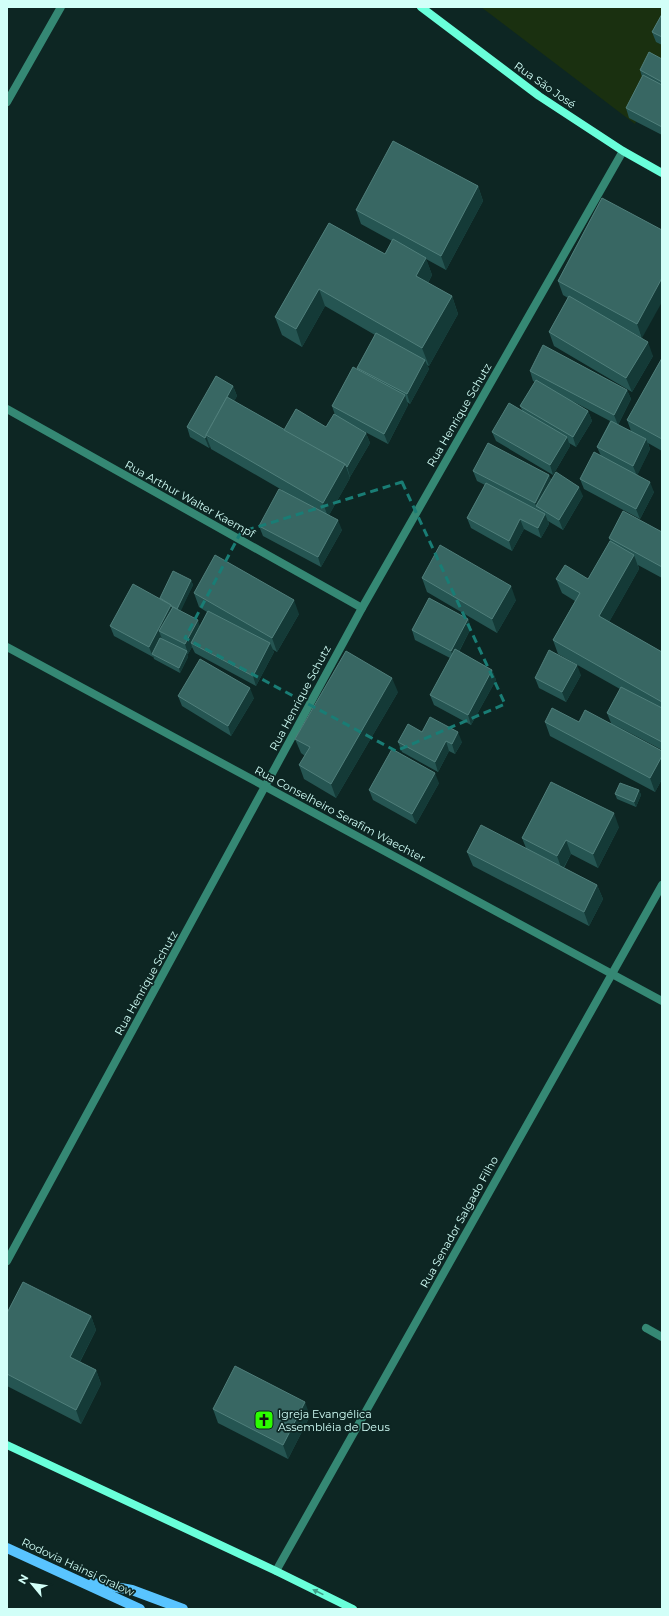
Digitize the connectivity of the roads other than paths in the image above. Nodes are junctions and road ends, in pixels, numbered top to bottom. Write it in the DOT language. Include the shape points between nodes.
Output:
graph roads {
  1 [pos="61,7"];
  2 [pos="421,7"];
  3 [pos="7,102"];
  4 [pos="623,151"];
  5 [pos="662,173"];
  6 [pos="7,409"];
  7 [pos="362,608"];
  8 [pos="7,647"];
  9 [pos="265,787"];
  10 [pos="662,885"];
  11 [pos="612,973"];
  12 [pos="662,1001"];
  13 [pos="7,1261"];
  14 [pos="646,1328"];
  15 [pos="662,1337"];
  16 [pos="7,1445"];
  17 [pos="7,1548"];
  18 [pos="276,1571"];
  19 [pos="79,1581"];
  20 [pos="140,1609"];
  21 [pos="183,1609"];
  22 [pos="353,1609"];
  1 -- 3 [label="street"];
  2 -- 4 [label="street, Rua São José" via="540,96"];
  4 -- 5 [label="street, Rua São José"];
  4 -- 7 [label="street, Rua Henrique Schutz"];
  6 -- 7 [label="street, Rua Arthur Walter Kaempf"];
  7 -- 9 [label="street, Rua Henrique Schutz"];
  8 -- 9 [label="street, Rua Conselheiro Serafim Waechter"];
  9 -- 11 [label="street, Rua Conselheiro Serafim Waechter"];
  9 -- 13 [label="street, Rua Henrique Schutz"];
  10 -- 11 [label="street, Rua Senador Salgado Filho"];
  11 -- 12 [label="street, Rua Conselheiro Serafim Waechter"];
  11 -- 18 [label="street, Rua Senador Salgado Filho"];
  14 -- 15 [label="street"];
  16 -- 18 [label="street"];
  17 -- 19 [label="main road, Rodovia Hainsi Gralow"];
  22 -- 18 [label="street, one-way"];
  19 -- 20 [label="main road, Rodovia Hainsi Gralow"];
  19 -- 21 [label="main road" via="132,1590"];
}
